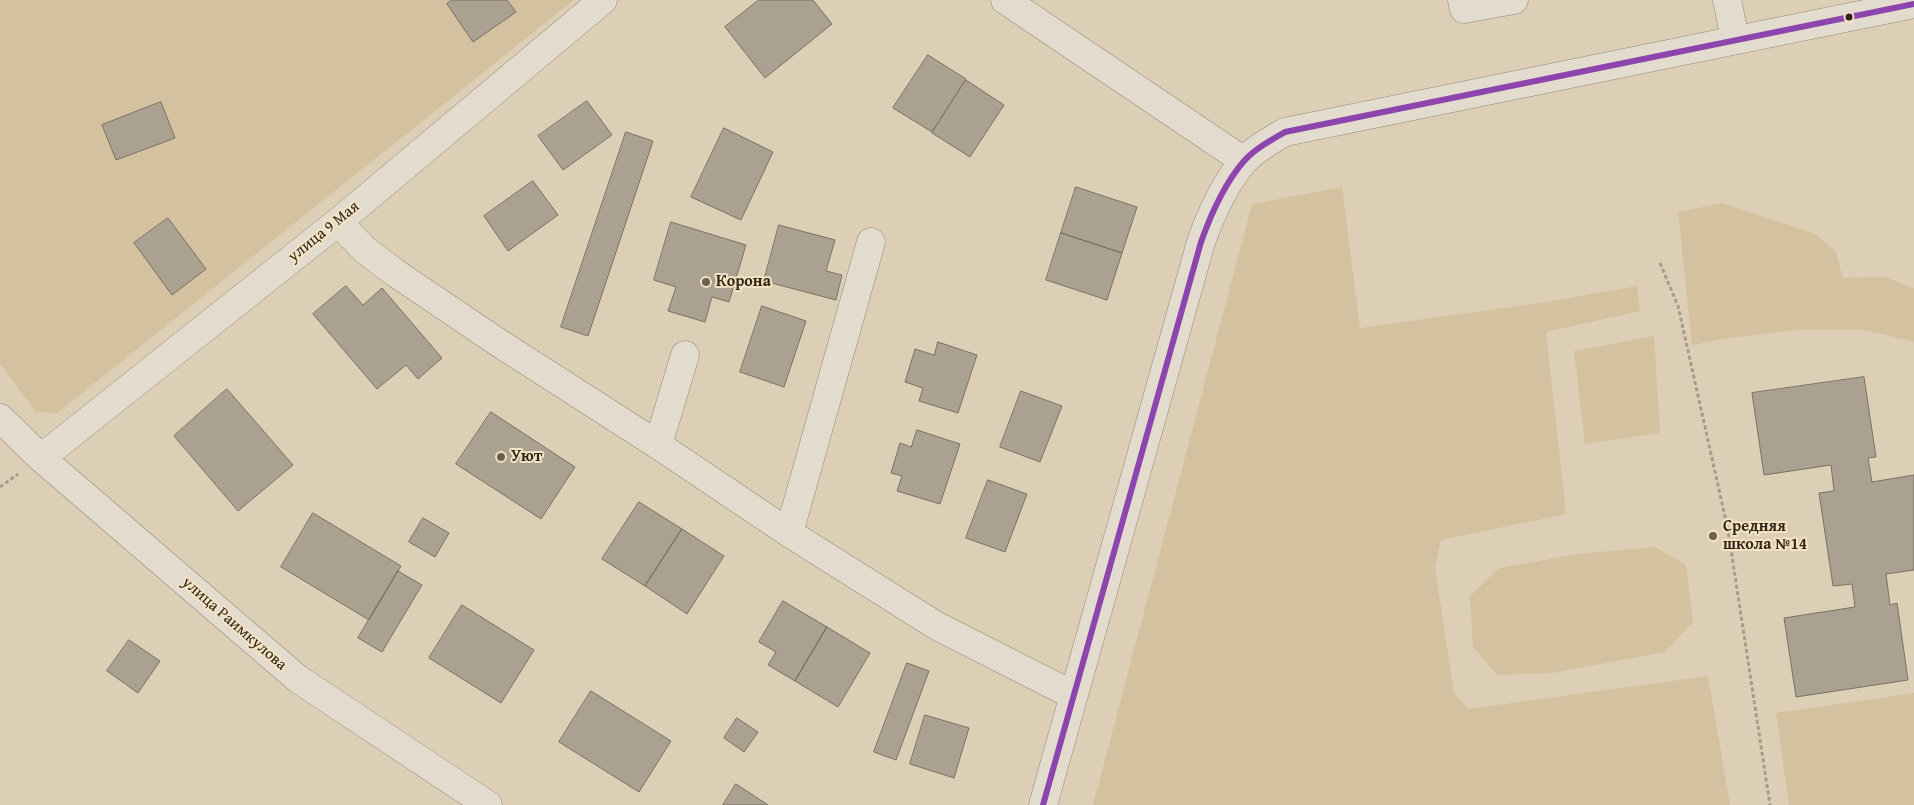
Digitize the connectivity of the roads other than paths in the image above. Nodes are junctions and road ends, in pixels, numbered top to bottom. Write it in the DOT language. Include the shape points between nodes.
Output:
graph roads {
  1 [pos="603,0"];
  2 [pos="1005,0"];
  3 [pos="1462,0"];
  4 [pos="1514,0"];
  5 [pos="1727,0"];
  6 [pos="1914,4"];
  7 [pos="1735,40"];
  8 [pos="1244,161"];
  9 [pos="338,222"];
  10 [pos="871,242"];
  11 [pos="686,355"];
  12 [pos="0,418"];
  13 [pos="658,445"];
  14 [pos="41,458"];
  15 [pos="790,533"];
  16 [pos="1073,695"];
  17 [pos="488,805"];
  18 [pos="1043,805"];
  1 -- 9 [label="street, улица 9 Мая"];
  2 -- 8 [label="street"];
  3 -- 4 [label="street" via="1464,9"];
  5 -- 7 [label="street"];
  6 -- 7 [label="street"];
  7 -- 8 [label="street" via="1285,132 1263,144"];
  8 -- 16 [label="street" via="1212,212 1201,242"];
  9 -- 13 [label="street" via="365,250 394,272"];
  9 -- 14 [label="street, улица 9 Мая"];
  10 -- 15 [label="street"];
  11 -- 13 [label="street"];
  12 -- 14 [label="street, улица Раимкулова"];
  13 -- 15 [label="street"];
  14 -- 17 [label="street, улица Раимкулова" via="298,679"];
  15 -- 16 [label="street" via="937,626"];
  16 -- 18 [label="street"];
}
